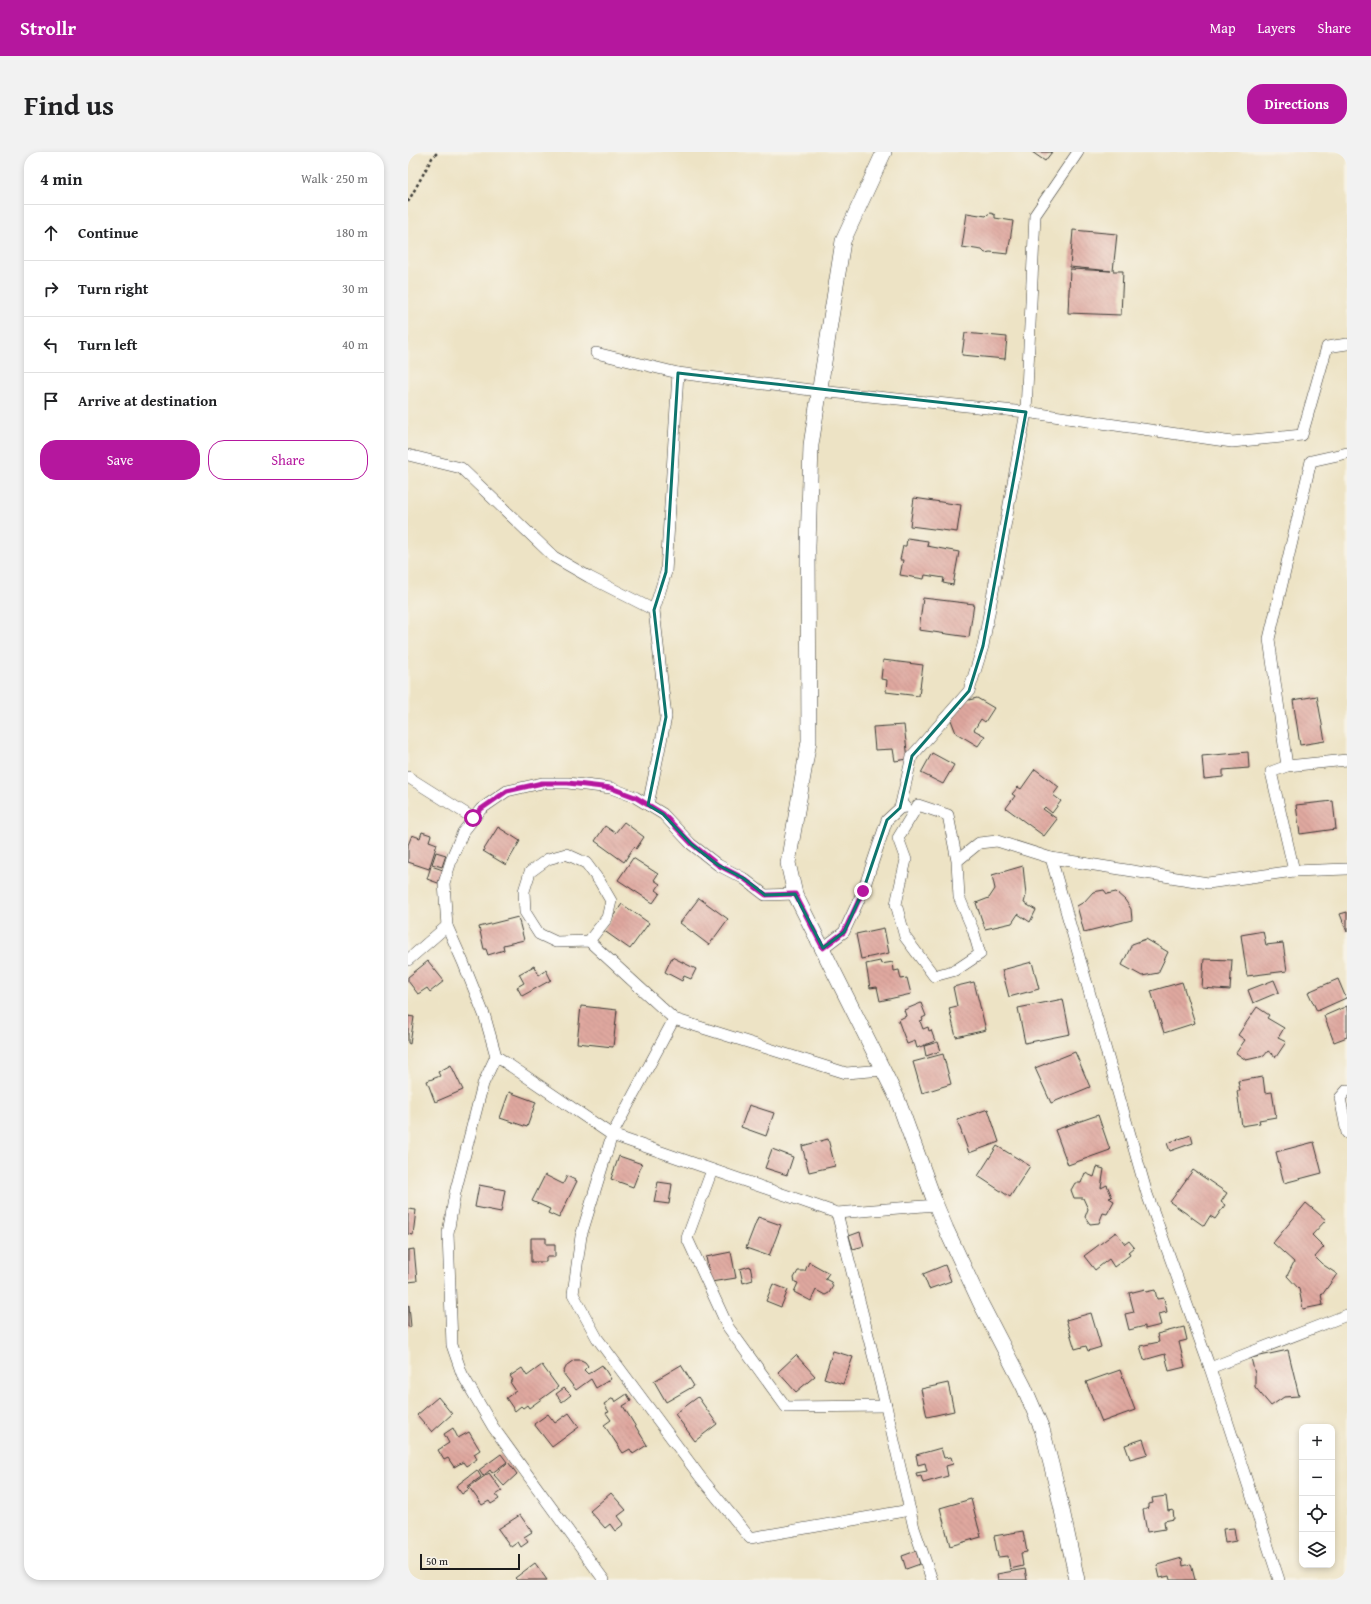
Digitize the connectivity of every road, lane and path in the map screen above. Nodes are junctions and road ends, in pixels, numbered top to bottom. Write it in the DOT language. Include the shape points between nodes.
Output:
graph roads {
  1 [pos="438,152"];
  2 [pos="884,152"];
  3 [pos="1078,152"];
  4 [pos="408,202"];
  5 [pos="1347,344"];
  6 [pos="596,353"];
  7 [pos="678,373"];
  8 [pos="820,391"];
  9 [pos="1026,412"];
  10 [pos="1347,453"];
  11 [pos="408,455"];
  12 [pos="654,610"];
  13 [pos="1347,760"];
  14 [pos="1286,766"];
  15 [pos="408,776"];
  16 [pos="648,805"];
  17 [pos="918,805"];
  18 [pos="900,808"];
  19 [pos="473,818"];
  20 [pos="1050,858"];
  21 [pos="957,861"];
  22 [pos="1347,869"];
  23 [pos="1294,871"];
  24 [pos="795,894"];
  25 [pos="447,926"];
  26 [pos="589,941"];
  27 [pos="823,948"];
  28 [pos="408,960"];
  29 [pos="674,1019"];
  30 [pos="496,1056"];
  31 [pos="883,1070"];
  32 [pos="1347,1090"];
  33 [pos="1347,1133"];
  34 [pos="612,1135"];
  35 [pos="712,1170"];
  36 [pos="936,1205"];
  37 [pos="837,1214"];
  38 [pos="1347,1315"];
  39 [pos="1210,1368"];
  40 [pos="886,1406"];
  41 [pos="910,1510"];
  42 [pos="604,1580"];
  43 [pos="932,1580"];
  44 [pos="1078,1580"];
  45 [pos="1278,1580"];
  1 -- 4 [label="path" via="432,158"];
  2 -- 8 [label="street" via="843,242"];
  3 -- 9 [label="street" via="1035,214"];
  5 -- 9 [label="street" via="1327,347 1302,434 1232,442"];
  6 -- 7 [label="street"];
  7 -- 8 [label="street"];
  7 -- 12 [label="street" via="666,572"];
  8 -- 9 [label="street"];
  8 -- 24 [label="street" via="811,445 808,741 788,863"];
  9 -- 18 [label="street" via="983,646 969,691 912,756"];
  10 -- 14 [label="street" via="1311,461 1269,639"];
  11 -- 12 [label="street" via="461,468 554,557"];
  12 -- 16 [label="street" via="666,717"];
  13 -- 14 [label="street"];
  14 -- 23 [label="street" via="1271,772"];
  15 -- 19 [label="street"];
  16 -- 19 [label="street" via="611,788 542,783 507,791 481,809"];
  16 -- 24 [label="street" via="663,814 692,844 718,865 743,878 766,895"];
  17 -- 18 [label="street"];
  17 -- 21 [label="street" via="948,815"];
  17 -- 21 [label="street" via="898,838 906,860 896,904 905,937 934,976 956,970 980,954 959,897"];
  18 -- 27 [label="street" via="887,820 863,891 844,932"];
  19 -- 25 [label="street" via="463,832 444,883"];
  20 -- 21 [label="street" via="997,841 979,843"];
  20 -- 23 [label="street" via="1208,883"];
  20 -- 39 [label="street" via="1147,1194"];
  22 -- 23 [label="street"];
  24 -- 27 [label="street"];
  25 -- 28 [label="street"];
  25 -- 30 [label="street" via="485,1017"];
  26 -- 26 [label="street" via="607,918 610,901 586,863 566,854 548,858 530,872 524,891 525,912 539,934 556,942"];
  26 -- 29 [label="street"];
  27 -- 31 [label="street"];
  29 -- 31 [label="street" via="846,1073"];
  29 -- 34 [label="street"];
  30 -- 34 [label="street"];
  30 -- 42 [label="street" via="483,1084 455,1193 448,1233 452,1345 462,1374 493,1427"];
  31 -- 36 [label="street" via="898,1098"];
  32 -- 33 [label="street" via="1340,1098"];
  34 -- 35 [label="street"];
  34 -- 41 [label="street" via="581,1236 573,1294 597,1338 701,1478 750,1538"];
  35 -- 37 [label="street"];
  35 -- 40 [label="street" via="687,1238 728,1328 786,1407"];
  36 -- 37 [label="street"];
  36 -- 44 [label="street" via="1042,1429"];
  37 -- 40 [label="street"];
  38 -- 39 [label="street"];
  39 -- 45 [label="street"];
  40 -- 41 [label="street"];
  41 -- 43 [label="street"];
}
